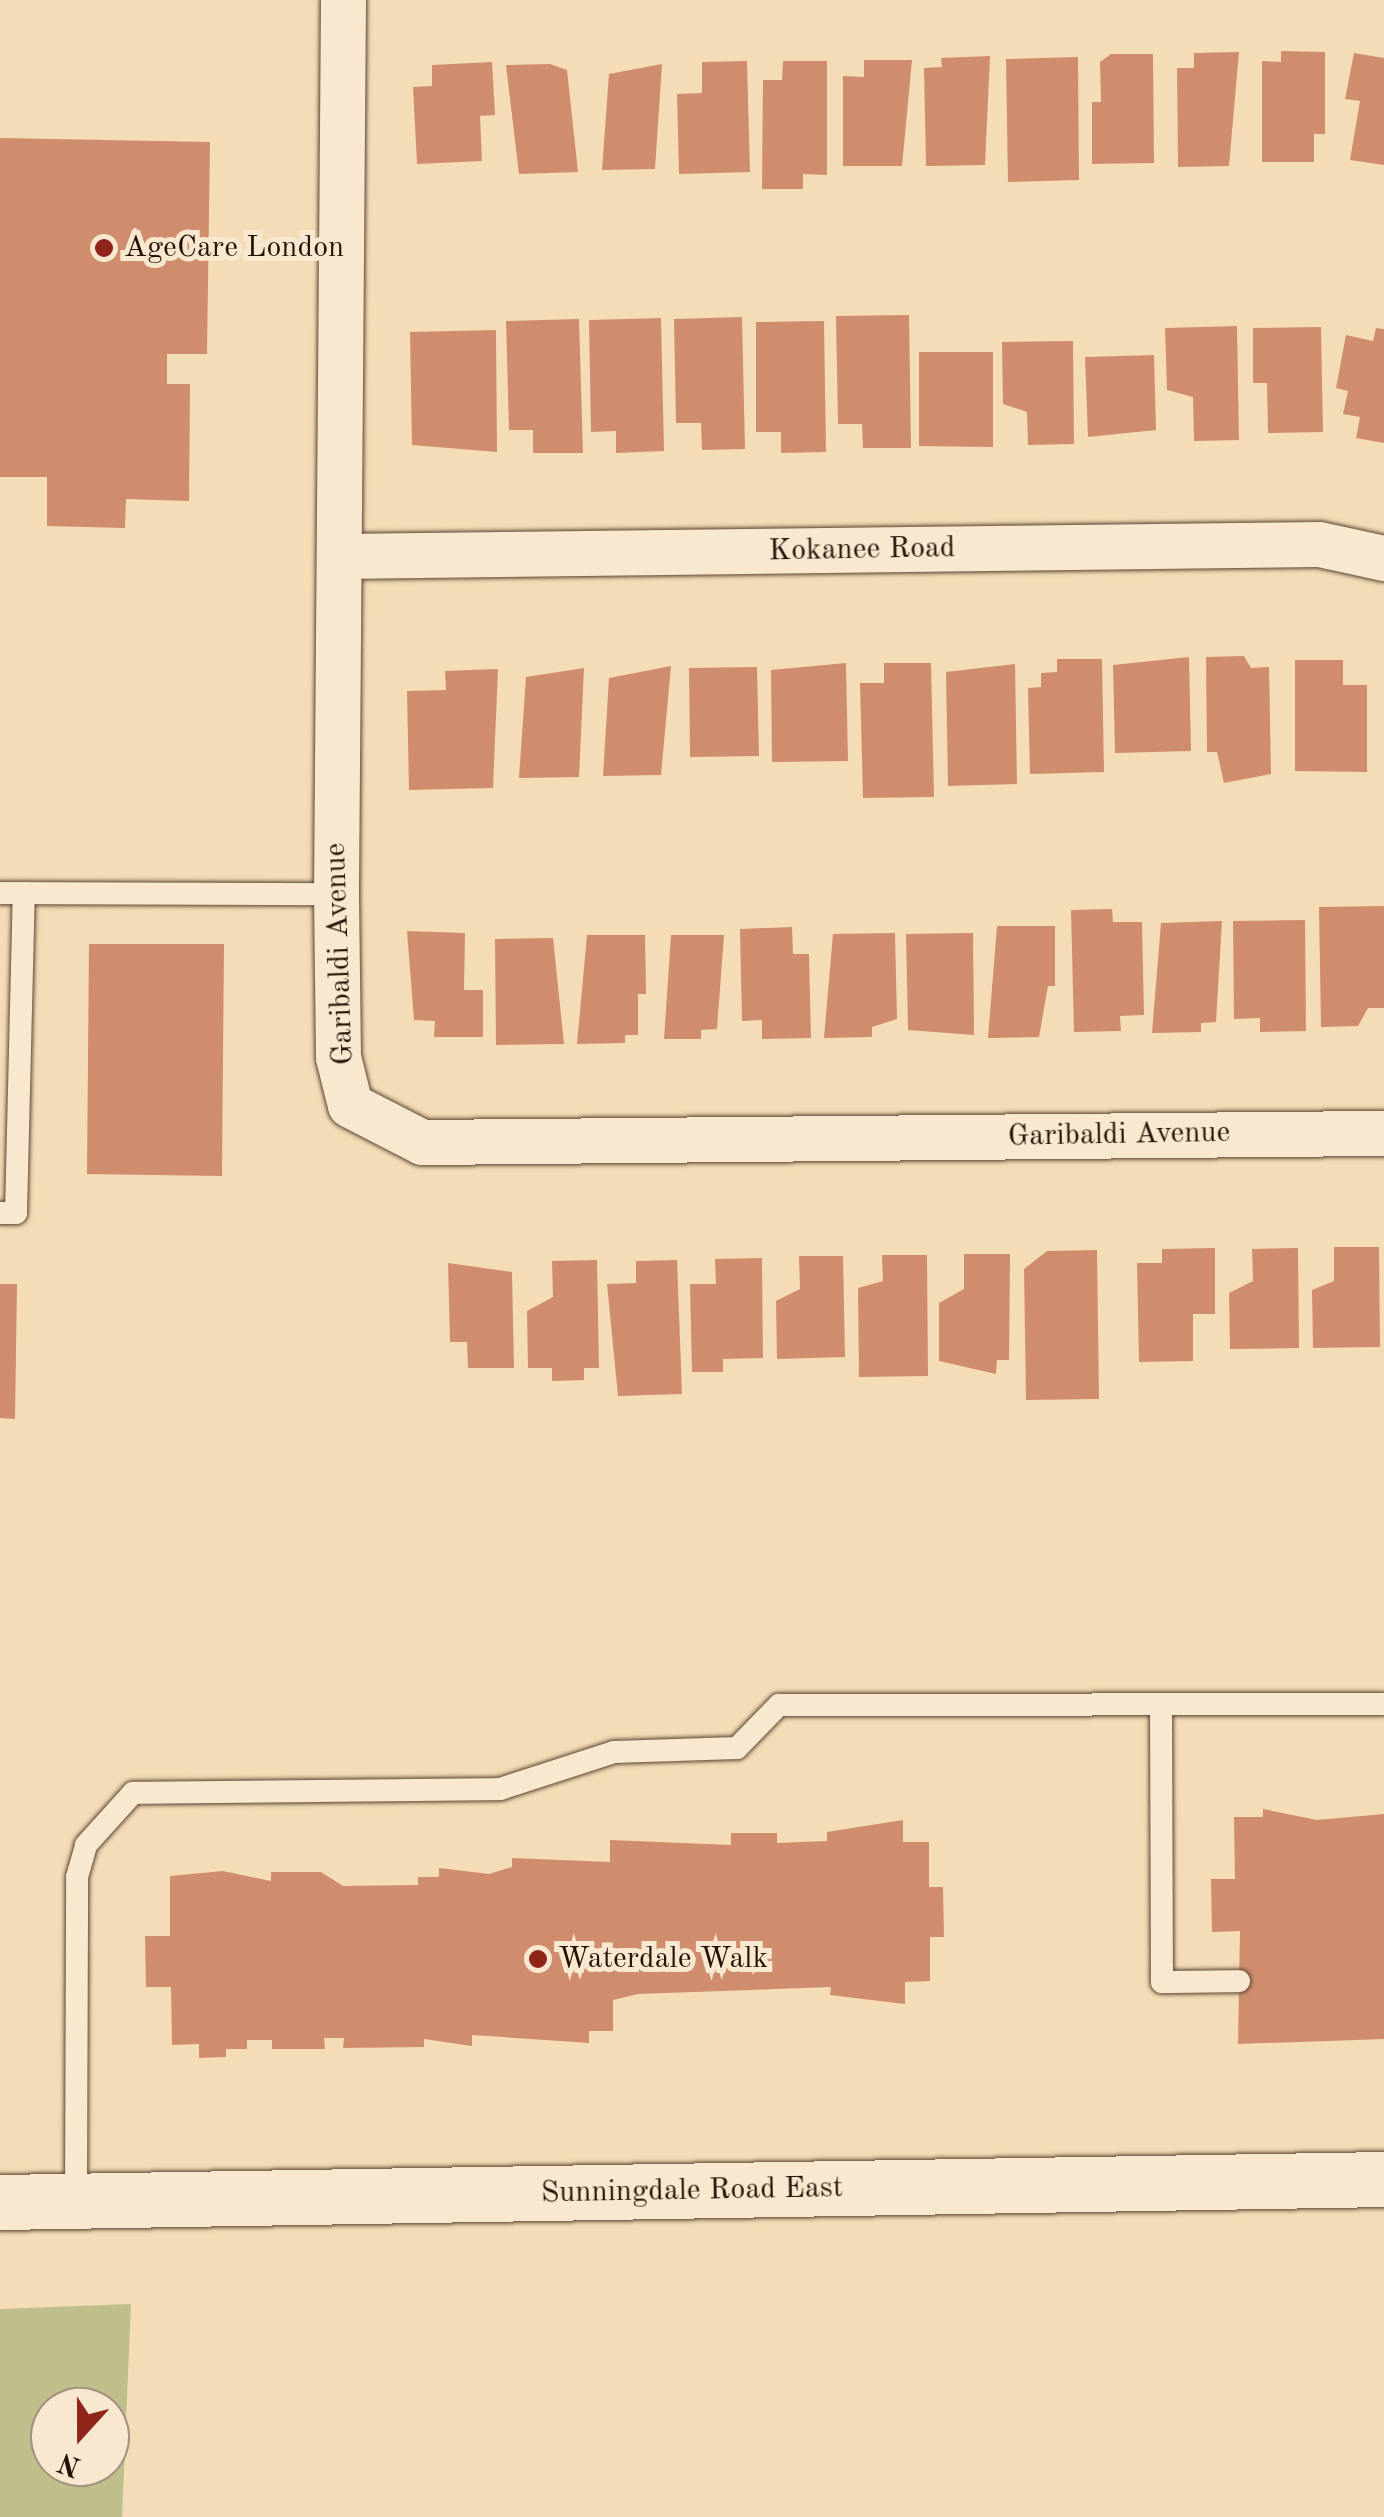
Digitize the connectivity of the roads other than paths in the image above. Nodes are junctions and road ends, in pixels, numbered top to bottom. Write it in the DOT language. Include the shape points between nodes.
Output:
graph roads {
  1 [pos="343,0"];
  2 [pos="339,556"];
  3 [pos="1384,558"];
  4 [pos="0,893"];
  5 [pos="24,893"];
  6 [pos="336,894"];
  7 [pos="1384,1132"];
  8 [pos="0,1213"];
  9 [pos="1161,1704"];
  10 [pos="1384,1704"];
  11 [pos="1239,1981"];
  12 [pos="1384,2179"];
  13 [pos="76,2201"];
  14 [pos="0,2202"];
  1 -- 2 [label="street, Garibaldi Avenue"];
  2 -- 3 [label="street, Kokanee Road" via="1320,544"];
  2 -- 6 [label="street, Garibaldi Avenue"];
  4 -- 5 [label="lane"];
  5 -- 6 [label="lane"];
  5 -- 8 [label="lane" via="16,1212"];
  6 -- 7 [label="street, Garibaldi Avenue" via="338,1057 350,1105 422,1142"];
  9 -- 10 [label="lane"];
  9 -- 11 [label="lane" via="1162,1982"];
  9 -- 13 [label="lane" via="779,1704 738,1748 614,1752 500,1788 133,1793 86,1846 77,1877"];
  12 -- 13 [label="main road, Sunningdale Road East"];
  13 -- 14 [label="main road, Sunningdale Road East"];
}
